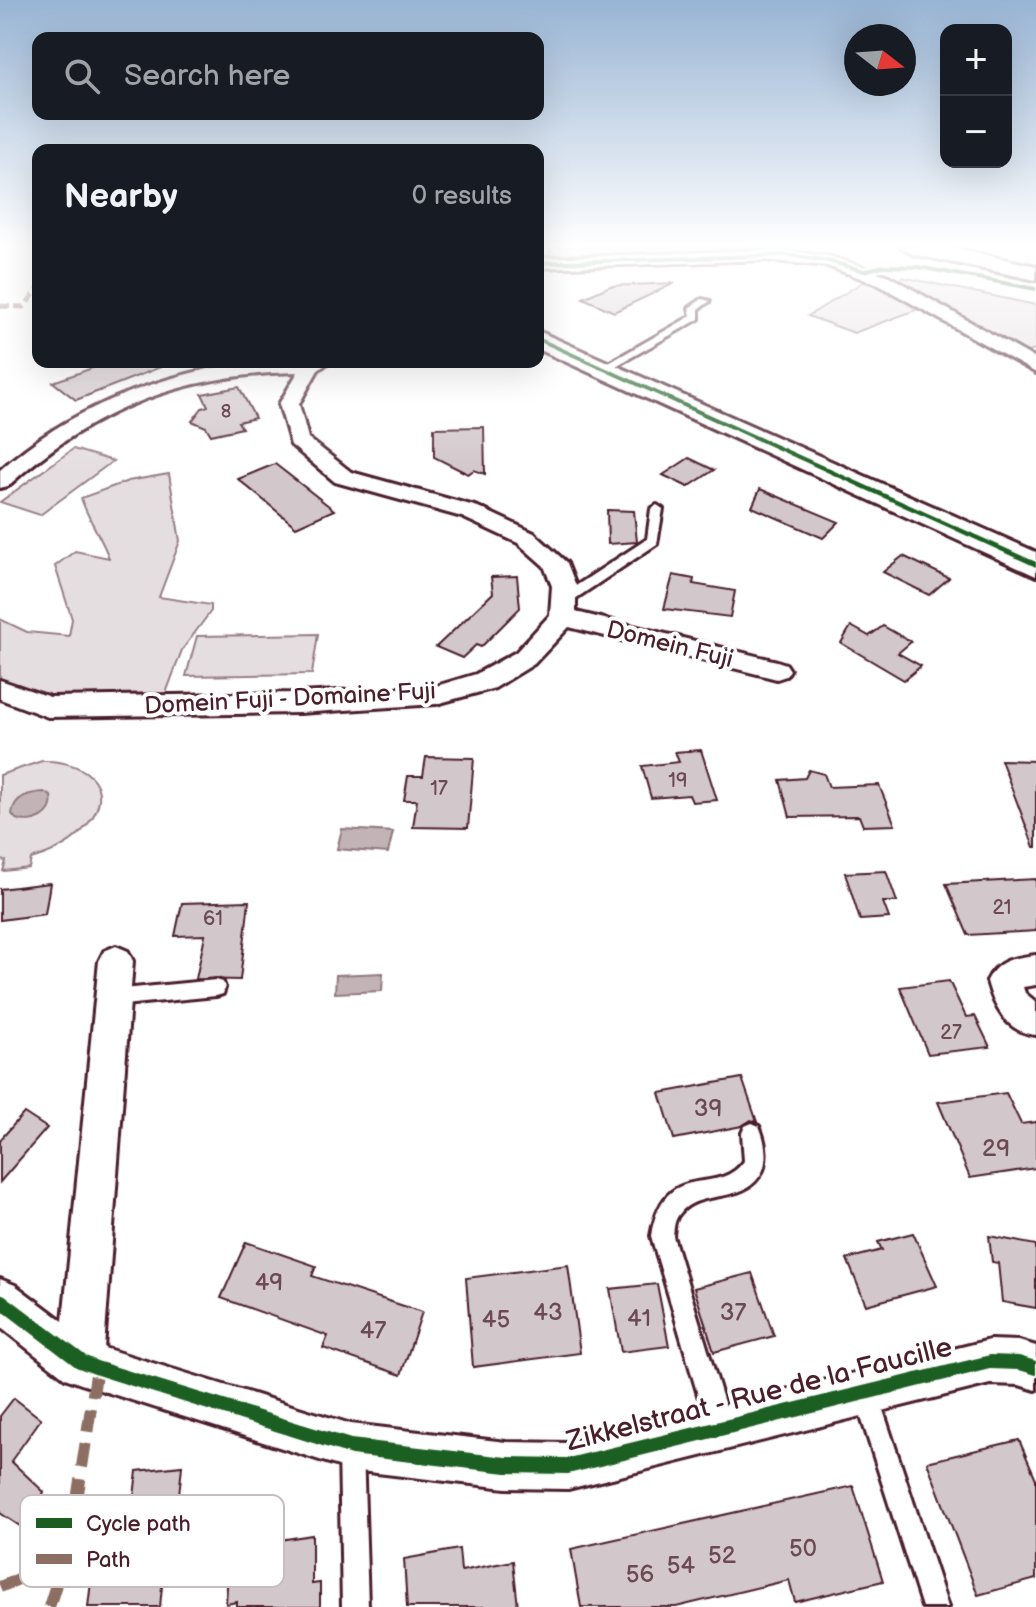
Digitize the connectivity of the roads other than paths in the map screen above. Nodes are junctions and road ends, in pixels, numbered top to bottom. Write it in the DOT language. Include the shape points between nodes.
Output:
graph roads {
  1 [pos="687,322"];
  2 [pos="957,322"];
  3 [pos="544,342"];
  4 [pos="1036,367"];
  5 [pos="245,368"];
  6 [pos="313,368"];
  7 [pos="603,369"];
  8 [pos="0,481"];
  9 [pos="657,509"];
  10 [pos="1036,565"];
  11 [pos="563,608"];
  12 [pos="777,670"];
  13 [pos="0,689"];
  14 [pos="1036,970"];
  15 [pos="114,979"];
  16 [pos="216,988"];
  17 [pos="1034,1023"];
  18 [pos="752,1133"];
  19 [pos="0,1300"];
  20 [pos="81,1362"];
  21 [pos="1036,1368"];
  22 [pos="865,1391"];
  23 [pos="720,1431"];
  24 [pos="351,1447"];
  25 [pos="355,1607"];
  26 [pos="935,1607"];
  1 -- 7 [label="lane"];
  2 -- 4 [label="street"];
  3 -- 7 [label="main road"];
  5 -- 8 [label="street" via="200,375 125,399 39,446"];
  6 -- 11 [label="street" via="289,404 298,441 343,477 470,512 526,538 555,563 564,586"];
  7 -- 10 [label="main road"];
  9 -- 11 [label="lane" via="653,541"];
  11 -- 12 [label="street, Domein Fuji"];
  11 -- 13 [label="street, Domein Fuji - Domaine Fuji" via="525,658 485,681 436,695 48,707"];
  14 -- 17 [label="street" via="1013,973 1004,981 1010,1002"];
  15 -- 16 [label="lane"];
  15 -- 20 [label="street"];
  18 -- 23 [label="lane" via="754,1165 745,1177 675,1200 662,1218 662,1236"];
  19 -- 20 [label="street, Zikkelstraat - Rue de la Faucille"];
  20 -- 24 [label="street, Zikkelstraat - Rue de la Faucille"];
  21 -- 22 [label="street, Zikkelstraat - Rue de la Faucille" via="990,1362"];
  22 -- 23 [label="street, Zikkelstraat - Rue de la Faucille"];
  22 -- 26 [label="lane"];
  23 -- 24 [label="street, Zikkelstraat - Rue de la Faucille" via="547,1468"];
  24 -- 25 [label="lane"];
}
